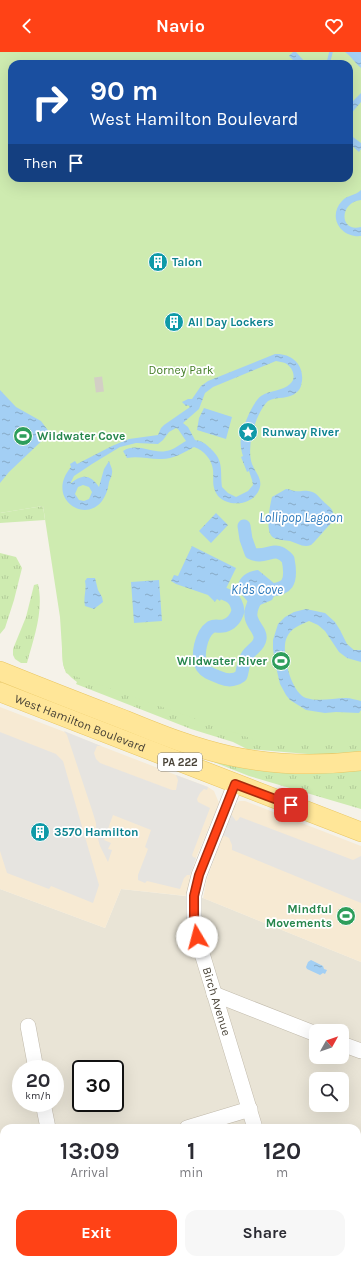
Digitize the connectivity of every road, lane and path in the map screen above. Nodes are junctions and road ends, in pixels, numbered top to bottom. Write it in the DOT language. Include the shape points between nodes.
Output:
graph roads {
  1 [pos="0,671"];
  2 [pos="0,692"];
  3 [pos="361,761"];
  4 [pos="235,784"];
  5 [pos="361,832"];
  6 [pos="214,994"];
  7 [pos="28,1026"];
  8 [pos="309,1031"];
  9 [pos="349,1047"];
  10 [pos="361,1051"];
  11 [pos="34,1060"];
  12 [pos="250,1109"];
  13 [pos="45,1112"];
  14 [pos="47,1124"];
  15 [pos="200,1124"];
  16 [pos="255,1124"];
  1 -- 3 [label="main road, West Hamilton Boulevard / PA 222" via="209,751 274,762 304,764"];
  2 -- 4 [label="main road, West Hamilton Boulevard / PA 222"];
  4 -- 5 [label="main road, West Hamilton Boulevard / PA 222"];
  4 -- 6 [label="street, Birch Avenue" via="199,875 194,896 197,937"];
  6 -- 8 [label="street"];
  6 -- 12 [label="street, Birch Avenue"];
  7 -- 11 [label="street"];
  9 -- 10 [label="street"];
  12 -- 15 [label="street"];
  12 -- 16 [label="street, Birch Avenue"];
  13 -- 14 [label="street"];
}
